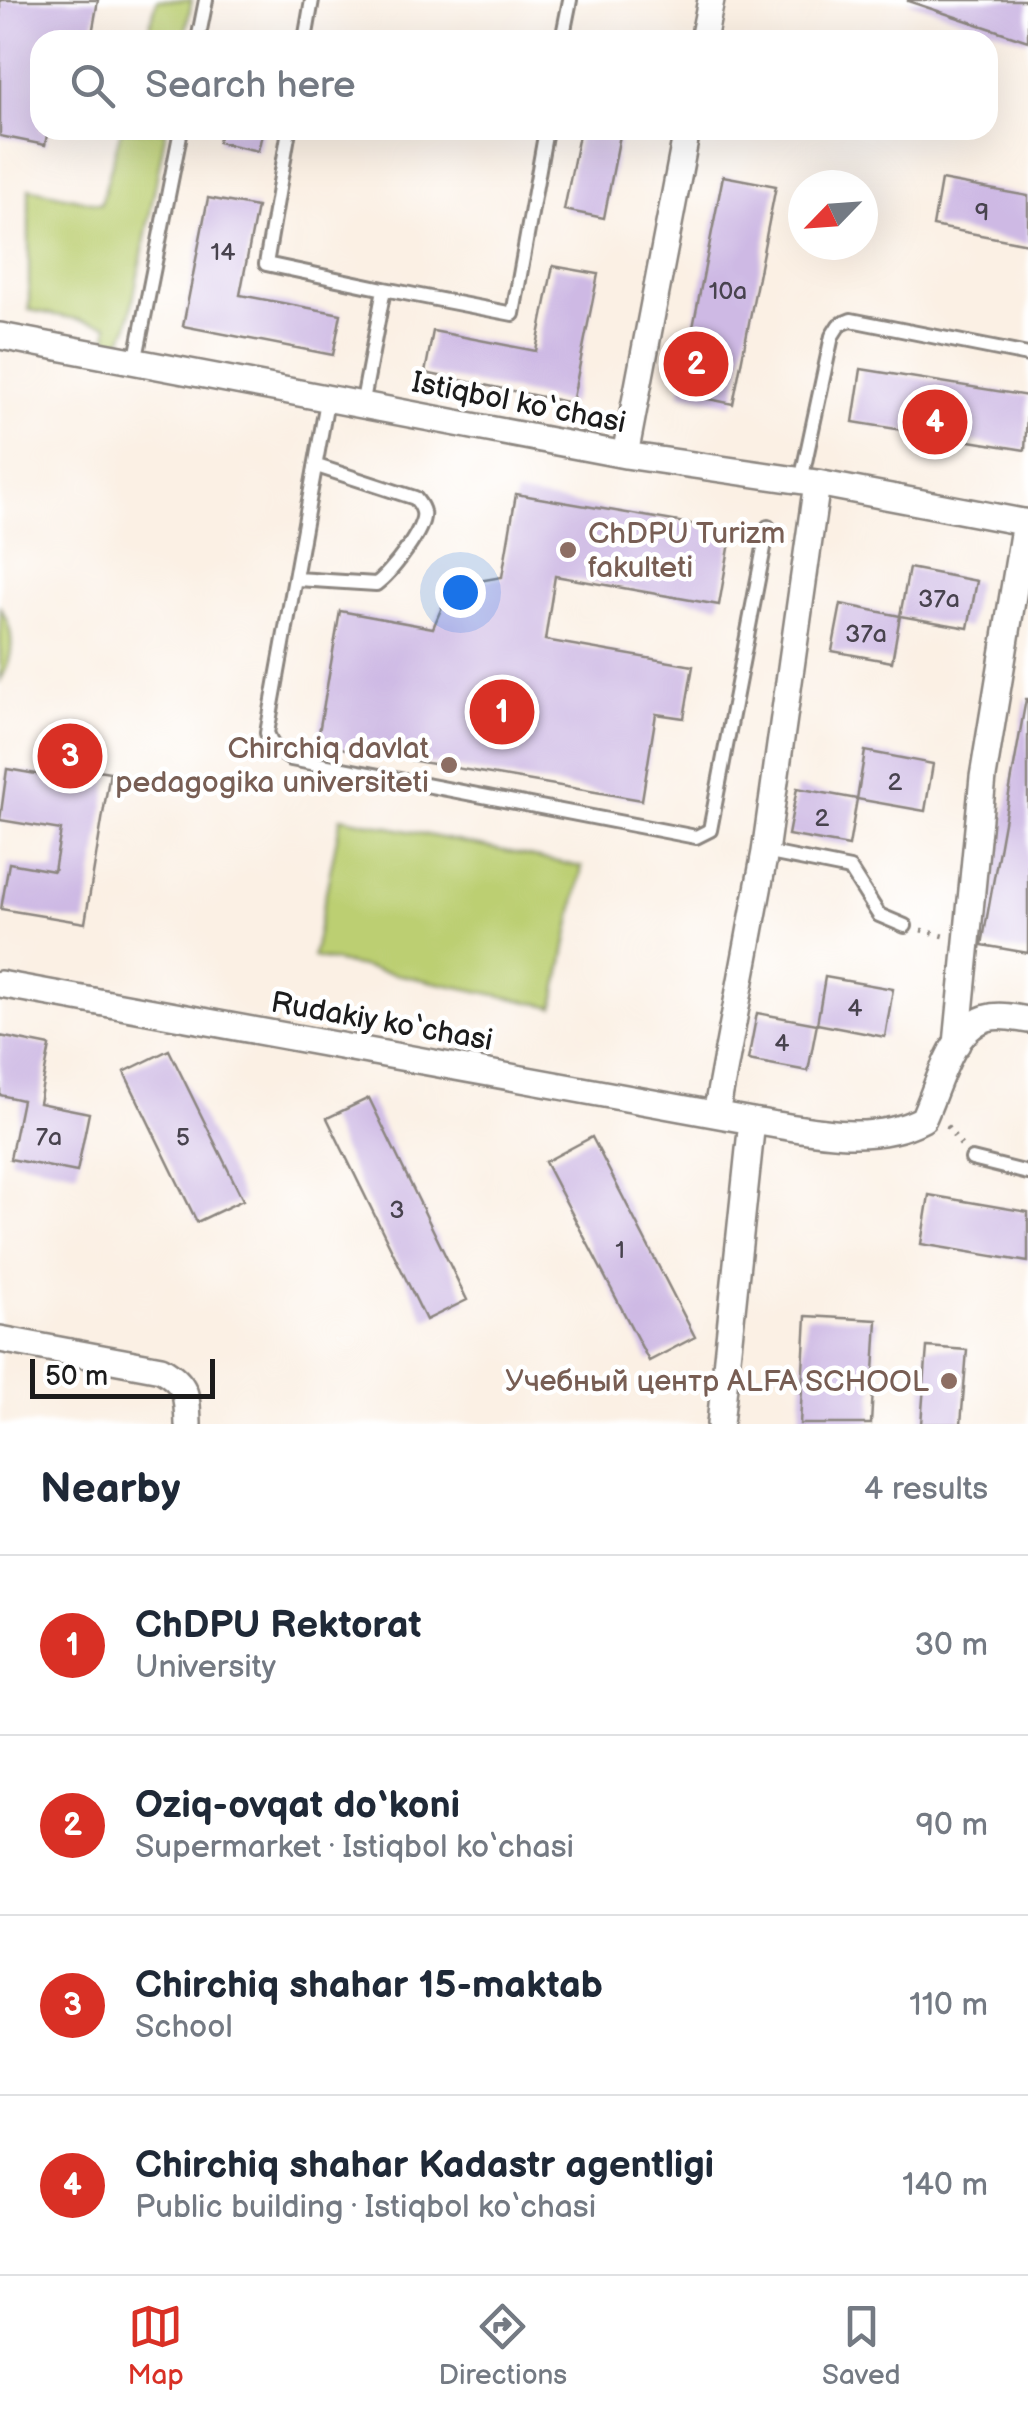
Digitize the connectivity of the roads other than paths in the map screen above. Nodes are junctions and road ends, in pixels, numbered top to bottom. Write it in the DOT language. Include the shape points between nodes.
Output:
graph roads {
  1 [pos="206,0"];
  2 [pos="312,0"];
  3 [pos="570,0"];
  4 [pos="711,0"];
  5 [pos="200,30"];
  6 [pos="307,30"];
  7 [pos="564,30"];
  8 [pos="706,30"];
  9 [pos="178,140"];
  10 [pos="288,140"];
  11 [pos="544,140"];
  12 [pos="684,140"];
  13 [pos="384,288"];
  14 [pos="0,336"];
  15 [pos="1028,355"];
  16 [pos="136,363"];
  17 [pos="326,400"];
  18 [pos="362,406"];
  19 [pos="626,456"];
  20 [pos="317,466"];
  21 [pos="809,482"];
  22 [pos="1027,523"];
  23 [pos="768,527"];
  24 [pos="296,579"];
  25 [pos="765,852"];
  26 [pos="905,926"];
  27 [pos="0,984"];
  28 [pos="1028,1020"];
  29 [pos="956,1044"];
  30 [pos="716,1114"];
  31 [pos="752,1121"];
  32 [pos="972,1159"];
  33 [pos="1028,1172"];
  34 [pos="0,1339"];
  35 [pos="188,1424"];
  36 [pos="720,1424"];
  1 -- 5 [label="lane"];
  2 -- 6 [label="lane"];
  3 -- 7 [label="lane"];
  4 -- 8 [label="street"];
  9 -- 16 [label="lane"];
  10 -- 13 [label="lane" via="266,264"];
  11 -- 13 [label="lane" via="513,314"];
  12 -- 19 [label="street"];
  13 -- 18 [label="lane"];
  14 -- 16 [label="street, Istiqbol ko‘chasi"];
  15 -- 21 [label="lane" via="851,320 839,325"];
  16 -- 17 [label="street, Istiqbol ko‘chasi"];
  17 -- 18 [label="street, Istiqbol ko‘chasi"];
  17 -- 20 [label="lane"];
  18 -- 19 [label="street, Istiqbol ko‘chasi"];
  19 -- 21 [label="street, Istiqbol ko‘chasi"];
  20 -- 24 [label="lane"];
  20 -- 24 [label="lane" via="415,498 422,525 376,584"];
  21 -- 22 [label="street, Istiqbol ko‘chasi"];
  21 -- 25 [label="street"];
  22 -- 29 [label="street" via="982,777"];
  23 -- 24 [label="lane" via="710,830 696,837 283,754 268,732"];
  25 -- 26 [label="lane" via="850,869 879,915"];
  25 -- 30 [label="street"];
  27 -- 30 [label="street, Rudakiy ko‘chasi"];
  28 -- 29 [label="street" via="986,1018"];
  29 -- 31 [label="street, Rudakiy ko‘chasi" via="922,1119 889,1133"];
  30 -- 31 [label="street, Rudakiy ko‘chasi"];
  31 -- 36 [label="street"];
  32 -- 33 [label="lane"];
  34 -- 35 [label="street" via="161,1369 179,1379"];
}
